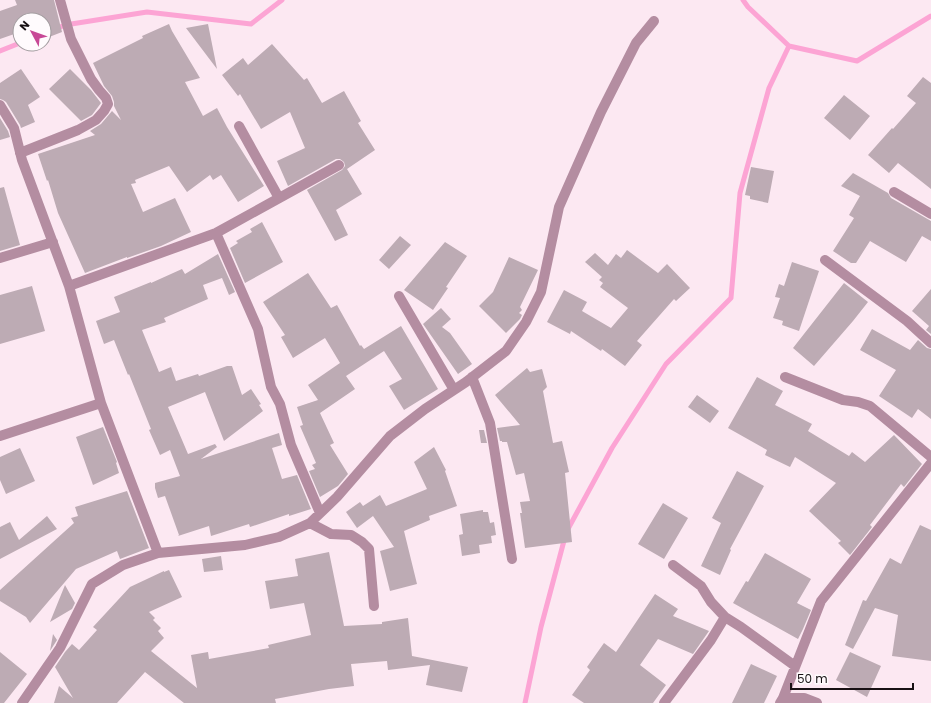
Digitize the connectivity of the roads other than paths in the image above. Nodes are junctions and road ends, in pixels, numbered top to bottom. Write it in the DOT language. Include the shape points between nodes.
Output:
graph roads {
  1 [pos="60,0"];
  2 [pos="654,21"];
  3 [pos="0,105"];
  4 [pos="239,126"];
  5 [pos="20,153"];
  6 [pos="339,165"];
  7 [pos="894,192"];
  8 [pos="279,198"];
  9 [pos="931,214"];
  10 [pos="216,233"];
  11 [pos="53,242"];
  12 [pos="0,258"];
  13 [pos="825,260"];
  14 [pos="68,286"];
  15 [pos="399,296"];
  16 [pos="931,343"];
  17 [pos="472,377"];
  18 [pos="785,377"];
  19 [pos="454,390"];
  20 [pos="102,403"];
  21 [pos="0,436"];
  22 [pos="930,464"];
  23 [pos="320,513"];
  24 [pos="310,522"];
  25 [pos="158,553"];
  26 [pos="512,559"];
  27 [pos="673,565"];
  28 [pos="374,606"];
  29 [pos="725,617"];
  30 [pos="795,666"];
  31 [pos="781,701"];
  32 [pos="22,703"];
  33 [pos="664,703"];
  34 [pos="817,703"];
  1 -- 5 [label="street" via="71,40 91,79 108,104 96,120 84,127"];
  2 -- 17 [label="street" via="636,43 600,112 559,207 541,292 526,322 506,351"];
  3 -- 5 [label="street" via="14,128"];
  4 -- 8 [label="street"];
  5 -- 11 [label="street"];
  6 -- 8 [label="street"];
  7 -- 9 [label="street"];
  8 -- 10 [label="street"];
  10 -- 14 [label="street"];
  10 -- 23 [label="street" via="258,329 270,387 280,404 291,445"];
  11 -- 12 [label="street"];
  11 -- 14 [label="street"];
  13 -- 16 [label="street" via="907,321"];
  14 -- 20 [label="street"];
  15 -- 19 [label="street"];
  17 -- 19 [label="street"];
  17 -- 26 [label="street" via="490,423"];
  18 -- 22 [label="street" via="843,400 870,406"];
  19 -- 23 [label="street" via="390,436"];
  20 -- 21 [label="street"];
  20 -- 25 [label="street"];
  22 -- 30 [label="street" via="821,601"];
  23 -- 24 [label="street"];
  24 -- 25 [label="street" via="279,537 245,545"];
  24 -- 28 [label="street" via="331,534 351,535 369,549"];
  25 -- 32 [label="street" via="123,565 92,584 60,648"];
  27 -- 29 [label="street" via="701,586"];
  29 -- 30 [label="street"];
  29 -- 33 [label="street"];
  30 -- 31 [label="street"];
  31 -- 34 [label="street" via="804,698"];
}
